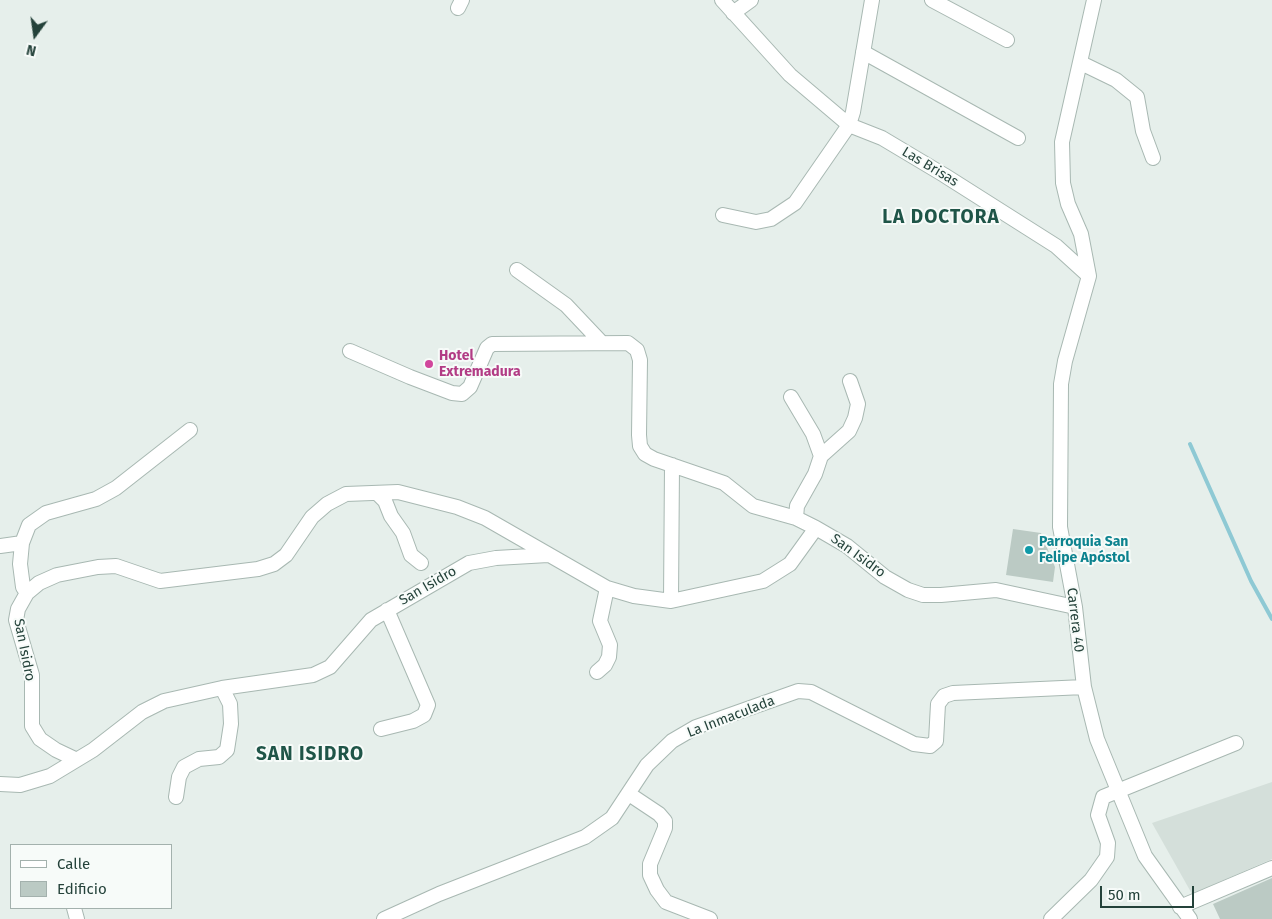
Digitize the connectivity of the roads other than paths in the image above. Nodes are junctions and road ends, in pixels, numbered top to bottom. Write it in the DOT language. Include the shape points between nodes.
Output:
graph roads {
  1 [pos="722,0"];
  2 [pos="750,0"];
  3 [pos="872,0"];
  4 [pos="932,0"];
  5 [pos="1094,0"];
  6 [pos="733,13"];
  7 [pos="1007,40"];
  8 [pos="863,52"];
  9 [pos="1081,63"];
  10 [pos="848,125"];
  11 [pos="1018,138"];
  12 [pos="1153,158"];
  13 [pos="724,215"];
  14 [pos="517,270"];
  15 [pos="1089,276"];
  16 [pos="601,342"];
  17 [pos="350,351"];
  18 [pos="850,381"];
  19 [pos="791,398"];
  20 [pos="190,430"];
  21 [pos="821,456"];
  22 [pos="672,465"];
  23 [pos="377,493"];
  24 [pos="796,518"];
  25 [pos="816,528"];
  26 [pos="22,543"];
  27 [pos="0,546"];
  28 [pos="552,556"];
  29 [pos="421,563"];
  30 [pos="607,588"];
  31 [pos="27,594"];
  32 [pos="671,601"];
  33 [pos="1075,606"];
  34 [pos="387,610"];
  35 [pos="597,672"];
  36 [pos="1084,687"];
  37 [pos="222,688"];
  38 [pos="381,729"];
  39 [pos="1236,743"];
  40 [pos="75,759"];
  41 [pos="0,784"];
  42 [pos="1116,790"];
  43 [pos="629,794"];
  44 [pos="176,797"];
  45 [pos="1272,868"];
  46 [pos="1180,907"];
  47 [pos="384,919"];
  48 [pos="710,919"];
  49 [pos="1051,919"];
  50 [pos="1190,919"];
  1 -- 6 [label="street, Las Brisas"];
  2 -- 6 [label="street"];
  3 -- 8 [label="street"];
  4 -- 7 [label="street"];
  5 -- 9 [label="street, Carrera 40"];
  6 -- 10 [label="street, Las Brisas" via="772,58"];
  8 -- 10 [label="street"];
  8 -- 11 [label="street"];
  9 -- 12 [label="street" via="1116,80 1137,97 1143,131"];
  9 -- 15 [label="street, Carrera 40" via="1062,142 1068,204 1081,234"];
  10 -- 13 [label="street" via="795,203 771,219 756,222"];
  10 -- 15 [label="street, Las Brisas" via="882,138 999,210 1056,246"];
  14 -- 16 [label="street" via="566,305"];
  15 -- 33 [label="street, Carrera 40" via="1065,361 1059,399 1060,527"];
  16 -- 17 [label="street" via="492,344 487,348 470,387 462,394 452,393"];
  16 -- 22 [label="street" via="628,343 637,350 640,360 640,446 645,454"];
  18 -- 21 [label="street" via="858,404 855,418 849,431"];
  19 -- 21 [label="street" via="813,434"];
  20 -- 26 [label="street" via="116,488 96,499 46,512 37,518 29,525"];
  21 -- 24 [label="street" via="818,469 799,500"];
  22 -- 24 [label="street" via="724,483 753,506"];
  22 -- 32 [label="street"];
  23 -- 28 [label="street, San Isidro" via="398,492 457,507 486,518"];
  23 -- 29 [label="street" via="403,533 411,555"];
  23 -- 31 [label="street, San Isidro" via="346,494 327,504 312,517 286,555 274,564 258,569 160,581 116,566 57,575"];
  24 -- 25 [label="street"];
  25 -- 32 [label="street, San Isidro" via="790,564 763,581"];
  25 -- 33 [label="street, San Isidro" via="841,541 886,577 923,595 996,590"];
  26 -- 27 [label="street"];
  26 -- 31 [label="street" via="20,571"];
  28 -- 30 [label="street, San Isidro"];
  28 -- 34 [label="street, San Isidro" via="530,555 469,563"];
  30 -- 32 [label="street, San Isidro"];
  30 -- 35 [label="street" via="600,620 610,645 609,657 606,665"];
  31 -- 40 [label="street, San Isidro" via="16,620 32,674 32,726 40,739"];
  33 -- 36 [label="street, Carrera 40"];
  34 -- 37 [label="street, San Isidro" via="371,620 330,667 313,675"];
  34 -- 38 [label="street" via="428,705 424,715 413,721"];
  36 -- 42 [label="street, Carrera 40" via="1097,739"];
  36 -- 43 [label="street, La Inmaculada" via="944,696 938,704 936,741 930,746 914,744 811,692 798,691 696,727 672,741 647,765"];
  37 -- 40 [label="street, San Isidro" via="164,701 142,712 94,750"];
  37 -- 44 [label="street" via="230,704 232,724 228,750 219,757 199,759 184,767"];
  39 -- 42 [label="street"];
  40 -- 41 [label="street" via="50,776 20,785"];
  42 -- 46 [label="street, Carrera 40" via="1145,856"];
  42 -- 49 [label="street" via="1103,797 1098,807 1108,843 1107,857 1091,880"];
  43 -- 47 [label="street, La Inmaculada" via="612,818 584,837"];
  43 -- 48 [label="street" via="665,821 650,864 650,875 657,890 666,902"];
  45 -- 46 [label="street"];
  46 -- 50 [label="street, Carrera 40"];
}
